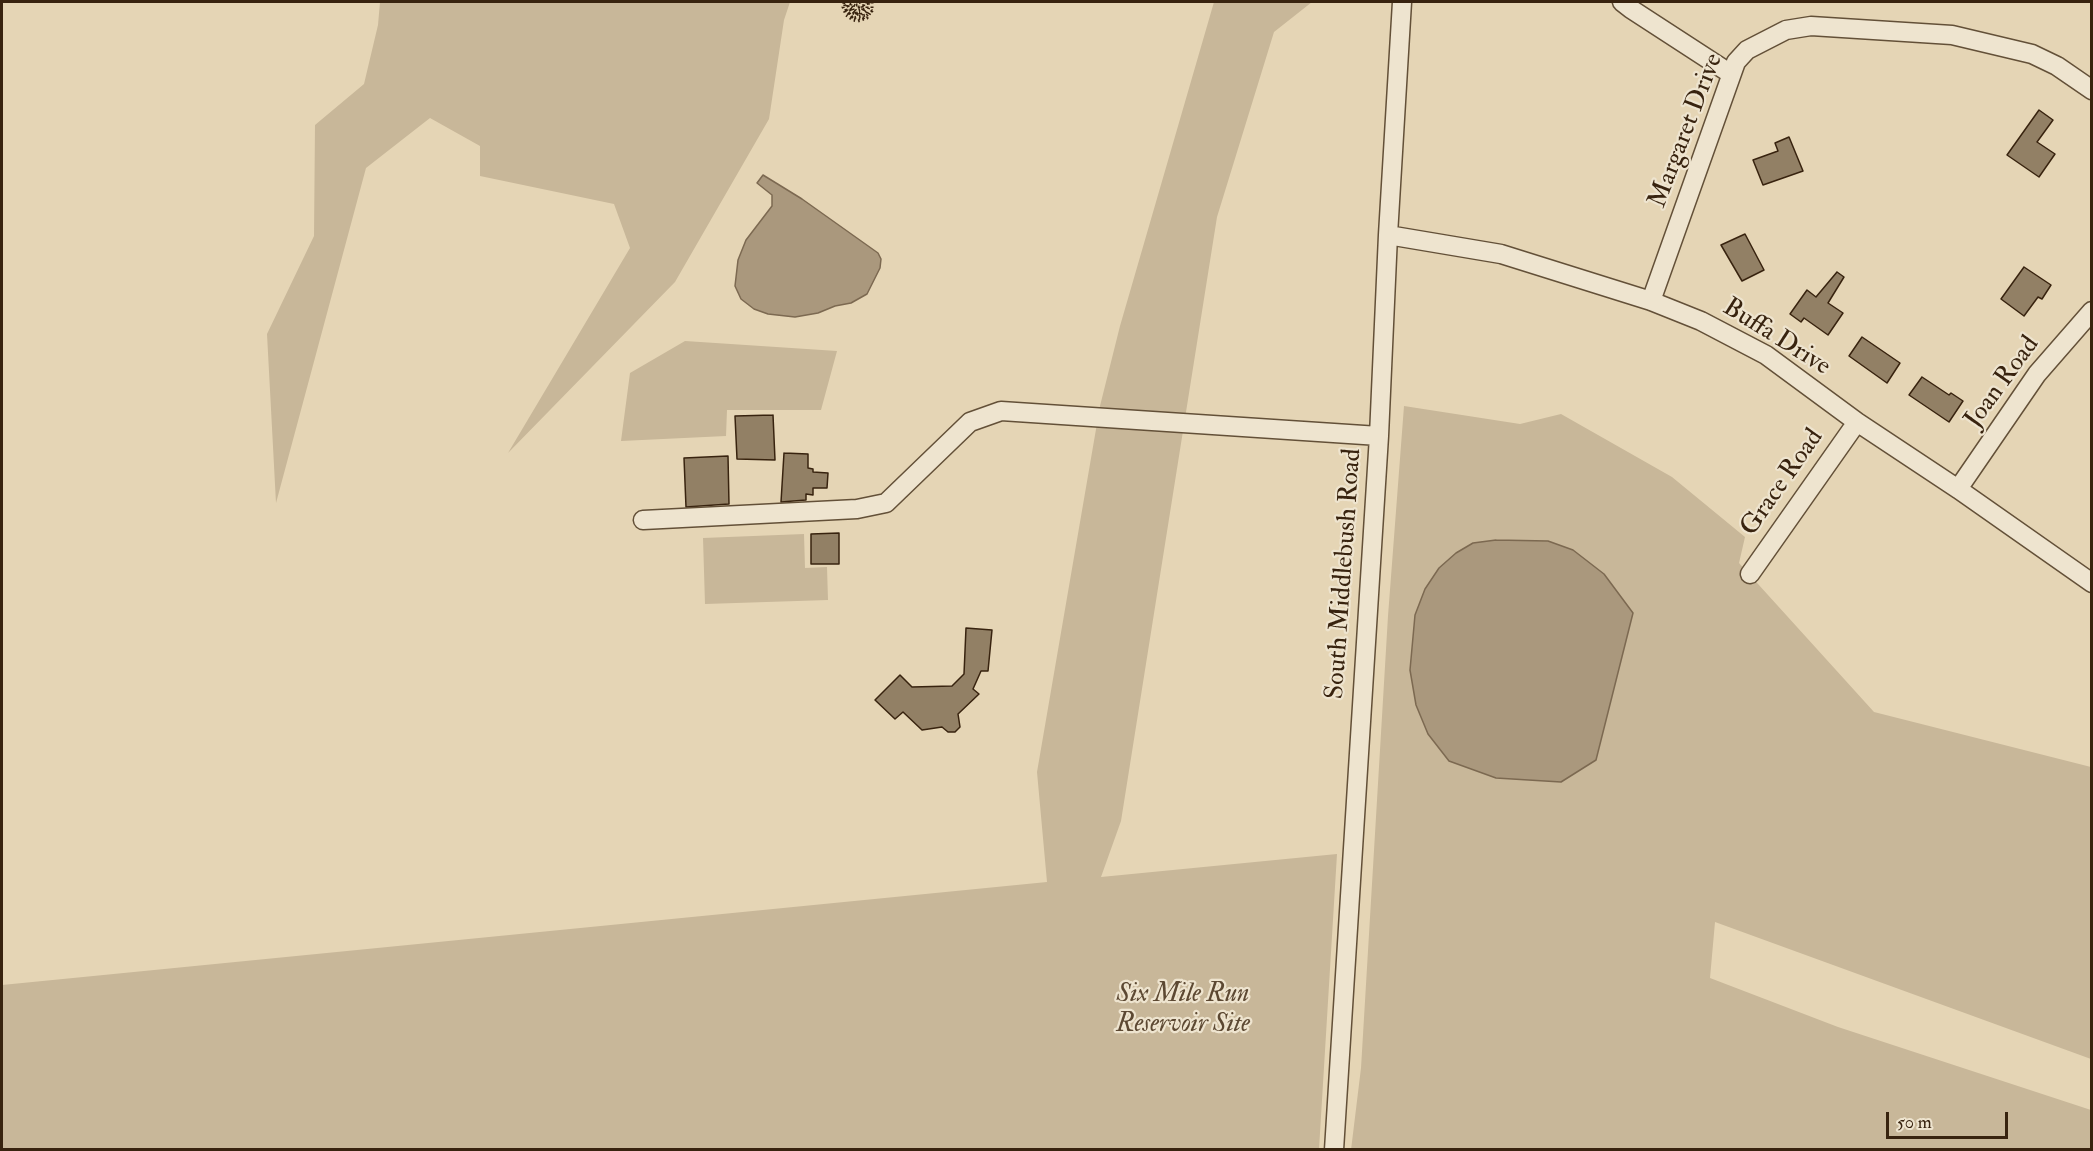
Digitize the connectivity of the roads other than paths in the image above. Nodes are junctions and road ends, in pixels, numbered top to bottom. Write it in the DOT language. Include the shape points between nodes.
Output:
graph roads {
  1 [pos="1402,2"];
  2 [pos="1622,2"];
  3 [pos="1731,74"];
  4 [pos="2091,90"];
  5 [pos="1388,235"];
  6 [pos="1651,301"];
  7 [pos="2091,310"];
  8 [pos="1857,422"];
  9 [pos="1379,436"];
  10 [pos="1958,489"];
  11 [pos="643,520"];
  12 [pos="1750,574"];
  13 [pos="2091,583"];
  14 [pos="1334,1149"];
  1 -- 5 [label="street, South Middlebush Road"];
  2 -- 3 [label="street"];
  3 -- 4 [label="street, Margaret Drive" via="1747,50 1786,30 1811,26 1952,35 2032,54"];
  3 -- 6 [label="street, Margaret Drive"];
  5 -- 6 [label="street, Buffa Drive" via="1501,254"];
  5 -- 9 [label="street, South Middlebush Road"];
  6 -- 8 [label="street, Buffa Drive" via="1701,321 1766,355"];
  7 -- 10 [label="street, Joan Road" via="2037,374"];
  8 -- 10 [label="street, Buffa Drive"];
  8 -- 12 [label="street, Grace Road"];
  9 -- 11 [label="street" via="1001,411 970,422 886,503 857,509"];
  9 -- 14 [label="street, South Middlebush Road"];
  10 -- 13 [label="street, Buffa Drive"];
}
